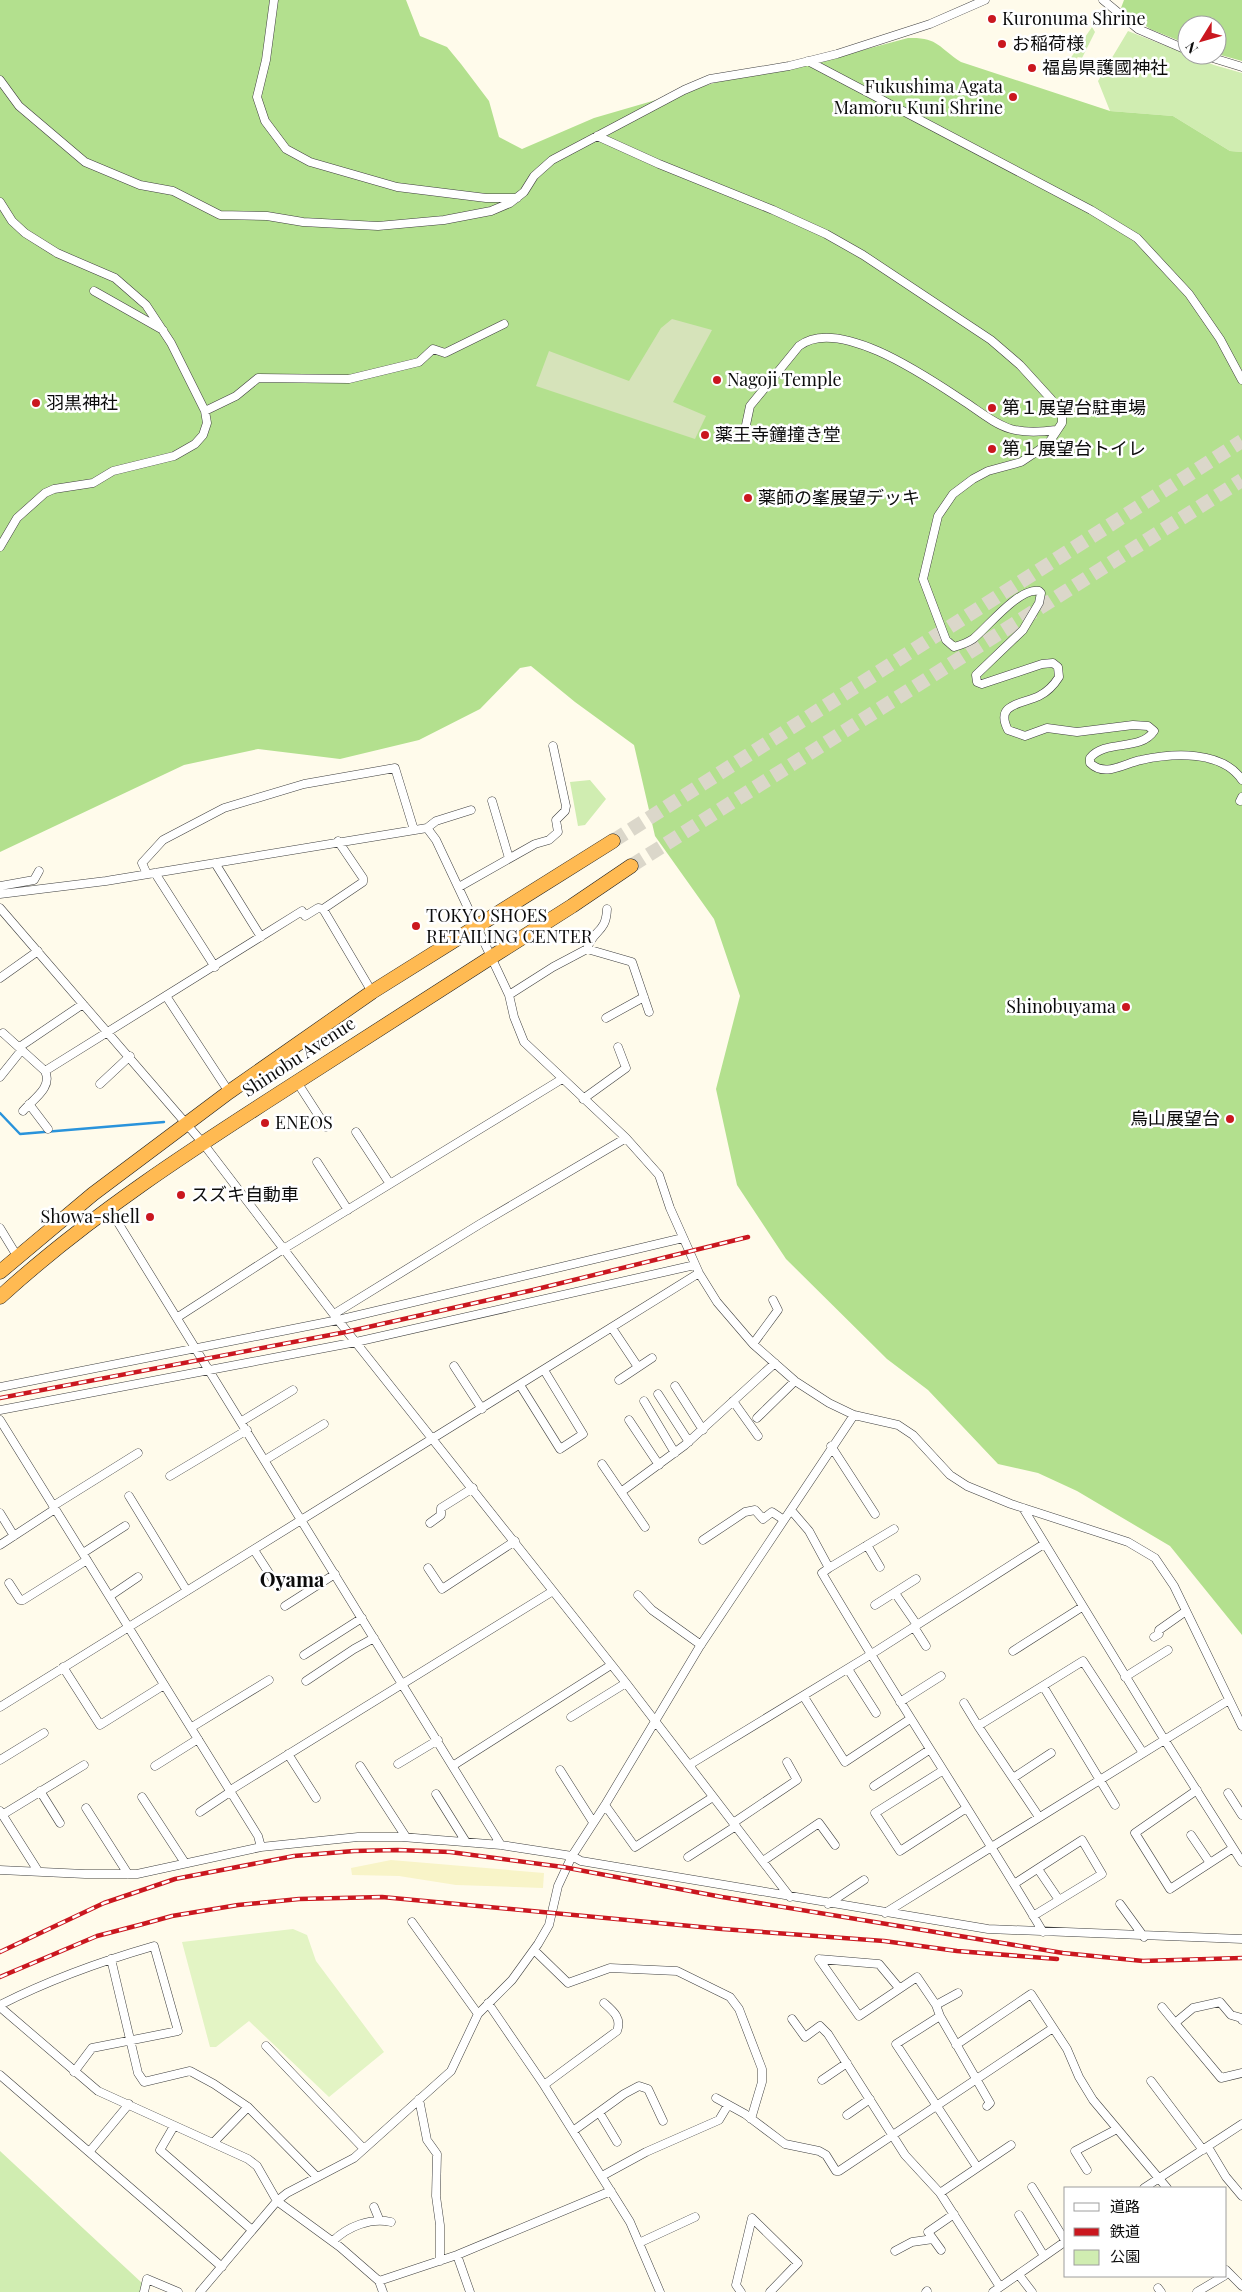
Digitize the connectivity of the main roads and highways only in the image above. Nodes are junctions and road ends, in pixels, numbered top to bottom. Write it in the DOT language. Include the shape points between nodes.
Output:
graph roads {
  1 [pos="613,841"];
  2 [pos="631,866"];
  3 [pos="0,1272"];
  4 [pos="0,1297"];
  1 -- 3 [label="highway, Shinobu Avenue" via="372,992 229,1092 93,1194"];
  2 -- 4 [label="highway, Shinobu Avenue" via="202,1142 50,1254"];
}
